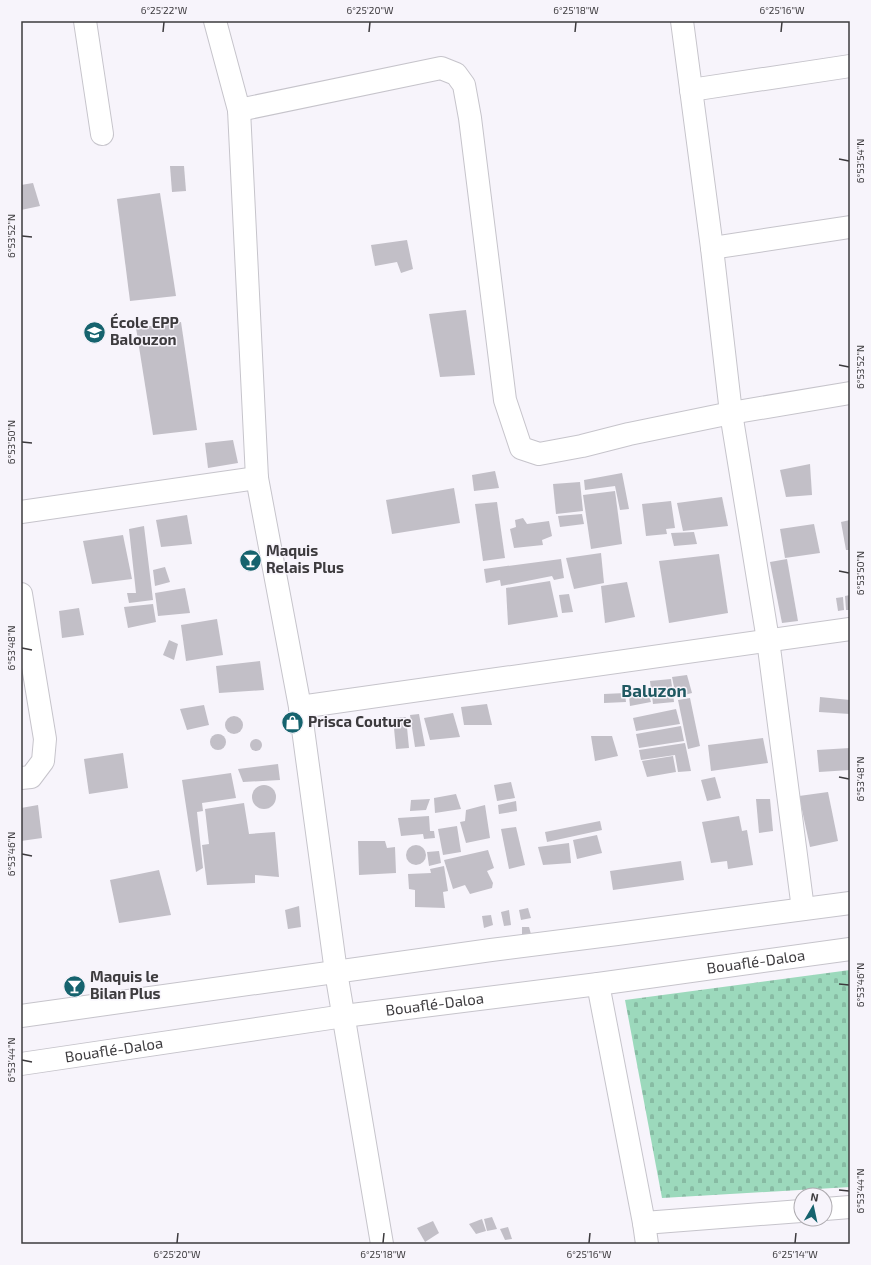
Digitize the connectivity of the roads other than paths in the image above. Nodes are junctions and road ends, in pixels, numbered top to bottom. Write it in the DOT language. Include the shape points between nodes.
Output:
graph roads {
  1 [pos="85,21"];
  2 [pos="215,21"];
  3 [pos="682,21"];
  4 [pos="850,66"];
  5 [pos="691,90"];
  6 [pos="239,110"];
  7 [pos="102,134"];
  8 [pos="850,227"];
  9 [pos="712,248"];
  10 [pos="850,393"];
  11 [pos="731,413"];
  12 [pos="257,478"];
  13 [pos="21,512"];
  14 [pos="21,594"];
  15 [pos="850,628"];
  16 [pos="768,640"];
  17 [pos="300,707"];
  18 [pos="21,778"];
  19 [pos="850,902"];
  20 [pos="803,909"];
  21 [pos="850,949"];
  22 [pos="336,972"];
  23 [pos="598,984"];
  24 [pos="21,1016"];
  25 [pos="344,1016"];
  26 [pos="21,1064"];
  27 [pos="850,1207"];
  28 [pos="833,1208"];
  29 [pos="793,1212"];
  30 [pos="646,1233"];
  31 [pos="382,1244"];
  1 -- 7 [label="main road"];
  2 -- 6 [label="main road"];
  3 -- 5 [label="main road"];
  4 -- 5 [label="main road"];
  5 -- 9 [label="main road"];
  6 -- 11 [label="main road" via="441,68 456,74 464,85 470,118 505,400 521,448 538,454"];
  6 -- 12 [label="main road"];
  8 -- 9 [label="main road"];
  9 -- 11 [label="main road"];
  10 -- 11 [label="main road"];
  11 -- 16 [label="main road"];
  12 -- 13 [label="main road"];
  12 -- 17 [label="main road"];
  14 -- 18 [label="main road" via="45,739 43,761 31,776"];
  15 -- 16 [label="main road"];
  16 -- 17 [label="main road"];
  16 -- 20 [label="main road"];
  17 -- 22 [label="main road"];
  19 -- 20 [label="main road"];
  20 -- 22 [label="main road"];
  21 -- 23 [label="main road, Bouaflé-Daloa"];
  22 -- 24 [label="main road"];
  22 -- 25 [label="main road"];
  23 -- 25 [label="main road, Bouaflé-Daloa"];
  23 -- 30 [label="main road"];
  25 -- 26 [label="main road, Bouaflé-Daloa"];
  25 -- 31 [label="main road"];
  27 -- 28 [label="main road"];
  29 -- 30 [label="main road"];
}
